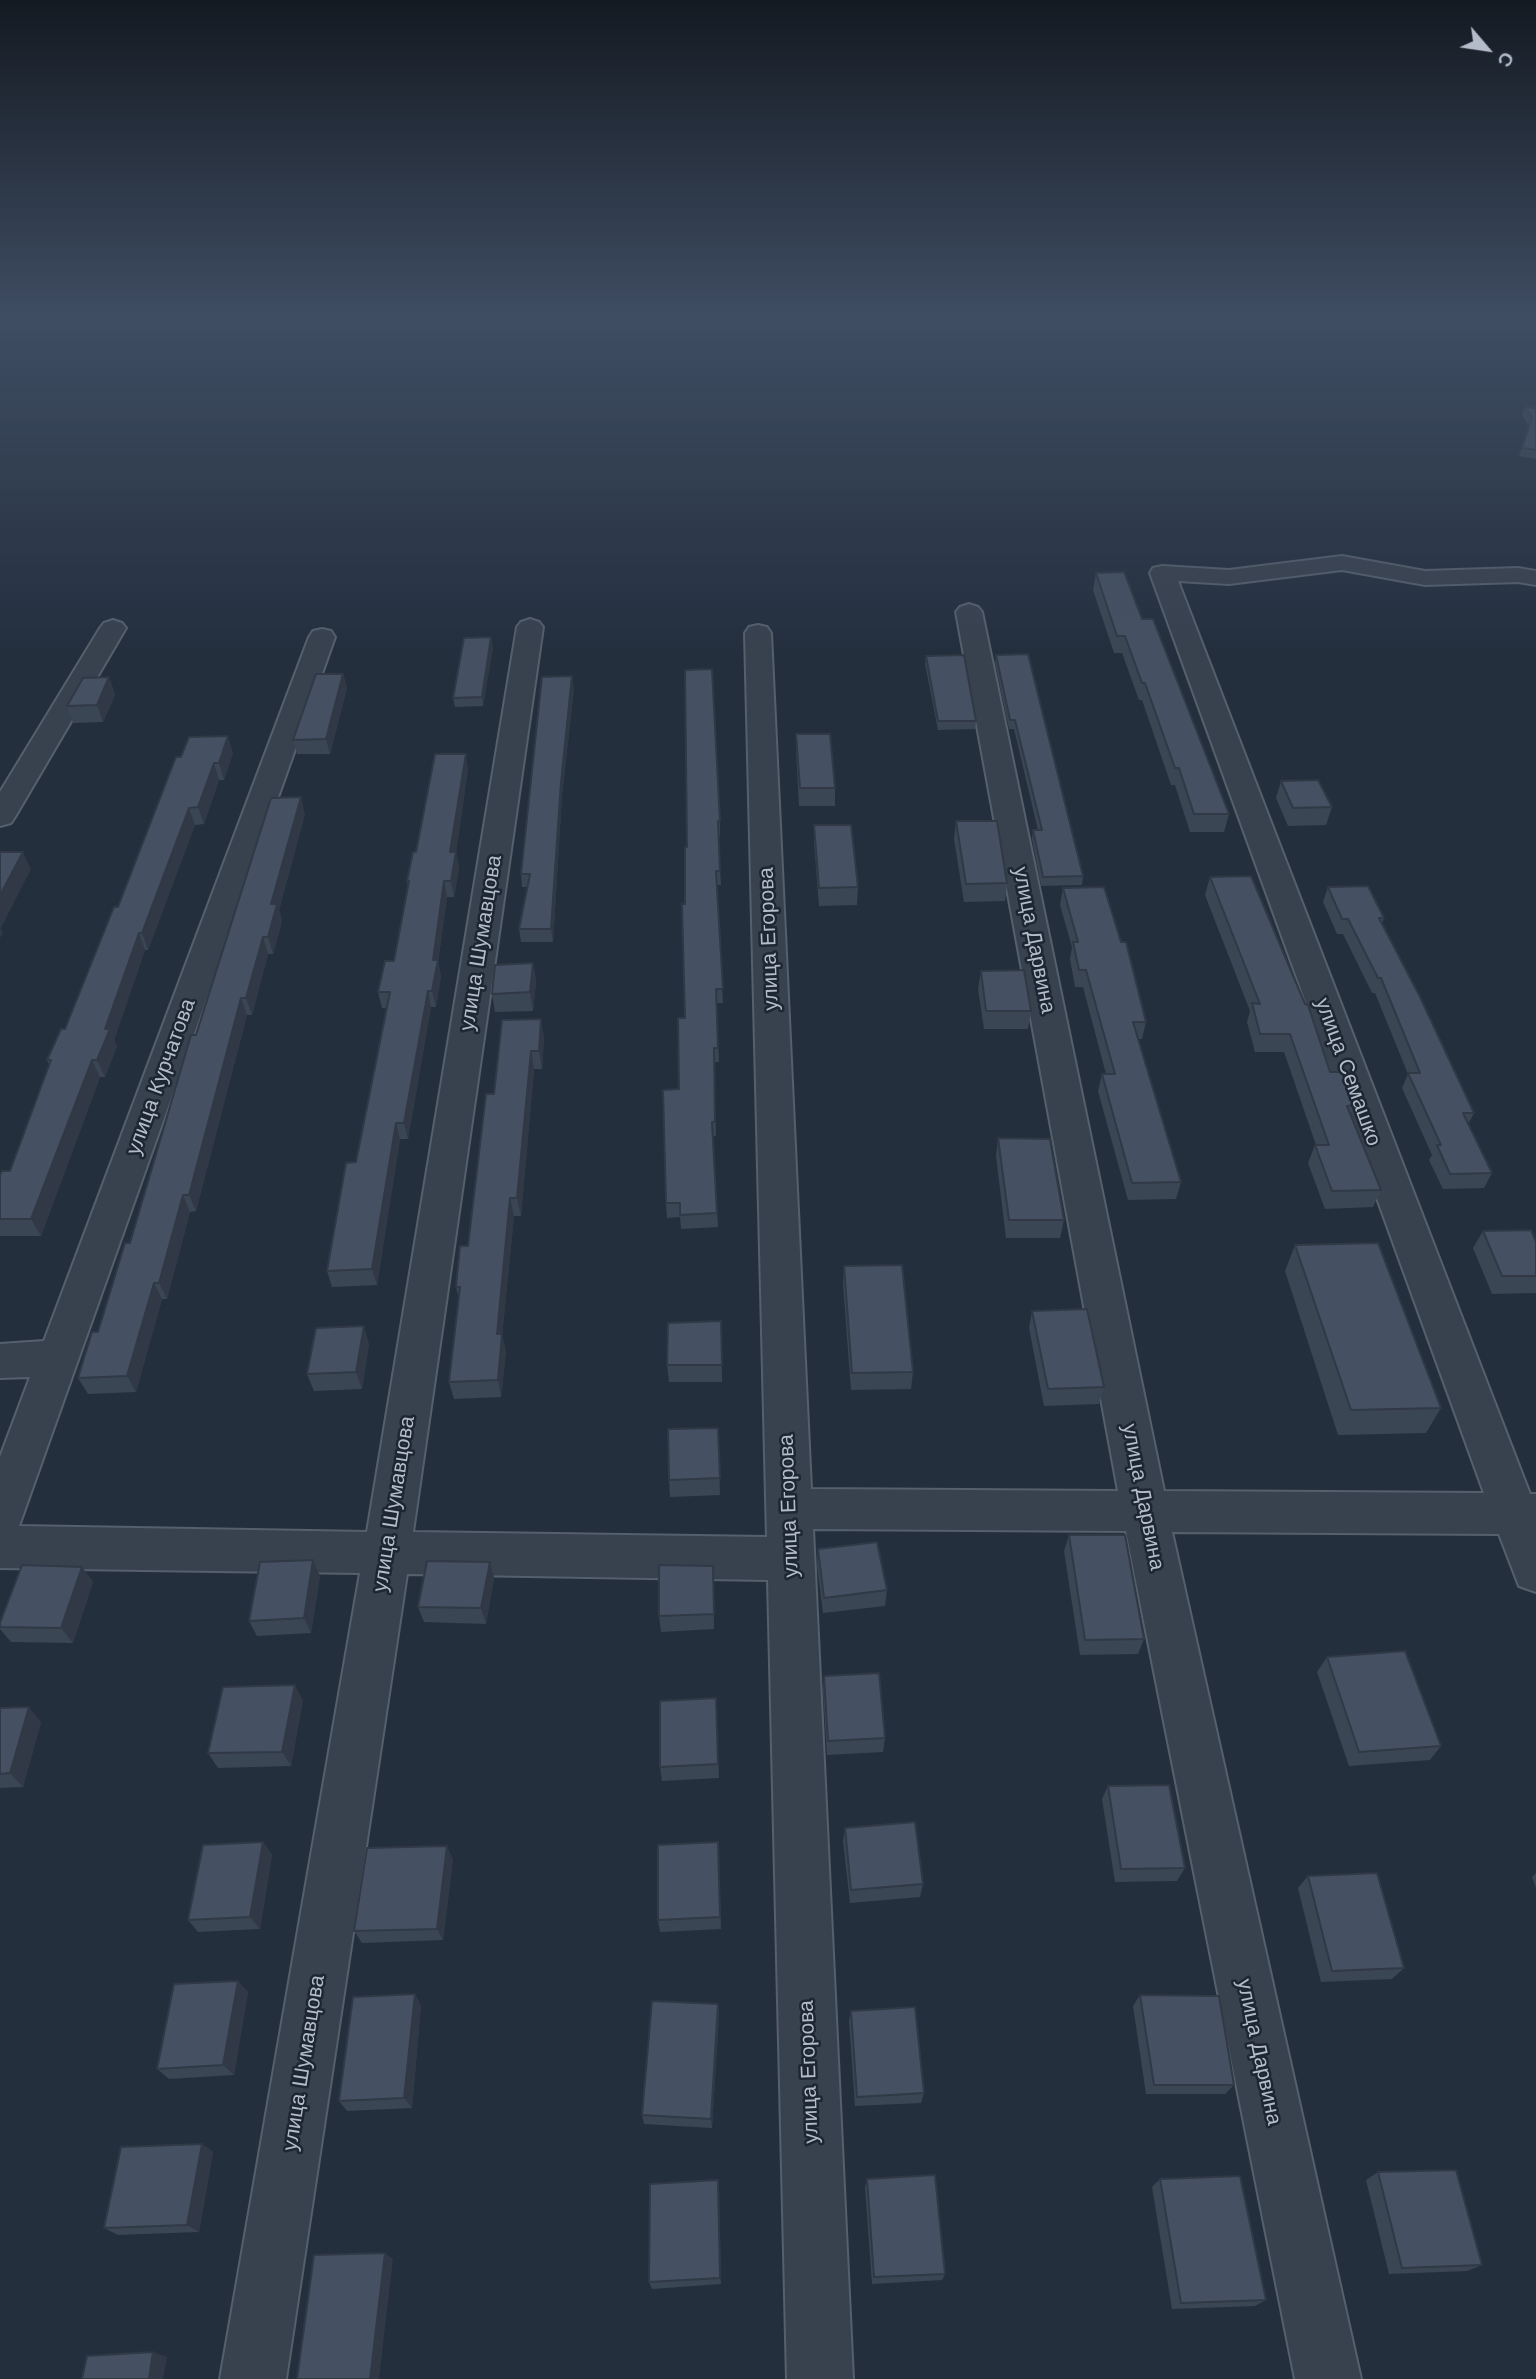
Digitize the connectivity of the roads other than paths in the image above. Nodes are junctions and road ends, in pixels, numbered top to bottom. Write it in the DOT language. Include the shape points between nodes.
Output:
graph roads {
  1 [pos="1536,578"];
  2 [pos="969,612"];
  3 [pos="530,627"];
  4 [pos="113,628"];
  5 [pos="758,633"];
  6 [pos="322,637"];
  7 [pos="0,817"];
  8 [pos="58,1358"];
  9 [pos="0,1361"];
  10 [pos="789,1509"];
  11 [pos="1145,1511"];
  12 [pos="1524,1513"];
  13 [pos="0,1518"];
  14 [pos="0,1547"];
  15 [pos="387,1553"];
  16 [pos="791,1559"];
  17 [pos="1536,1571"];
  18 [pos="253,2379"];
  19 [pos="820,2379"];
  20 [pos="1328,2379"];
  1 -- 12 [label="street, улица Семашко" via="1425,578 1342,563 1229,577 1162,573"];
  2 -- 11 [label="street, улица Дарвина"];
  3 -- 15 [label="street, улица Шумавцова"];
  4 -- 7 [label="street"];
  5 -- 10 [label="street, улица Егорова"];
  6 -- 8 [label="street, улица Курчатова"];
  8 -- 9 [label="street"];
  8 -- 13 [label="street, улица Курчатова"];
  10 -- 11 [label="street"];
  10 -- 16 [label="street, улица Егорова"];
  11 -- 12 [label="street"];
  11 -- 20 [label="street, улица Дарвина"];
  12 -- 17 [label="street, улица Семашко"];
  14 -- 15 [label="street"];
  15 -- 16 [label="street"];
  15 -- 18 [label="street, улица Шумавцова"];
  16 -- 19 [label="street, улица Егорова"];
}
